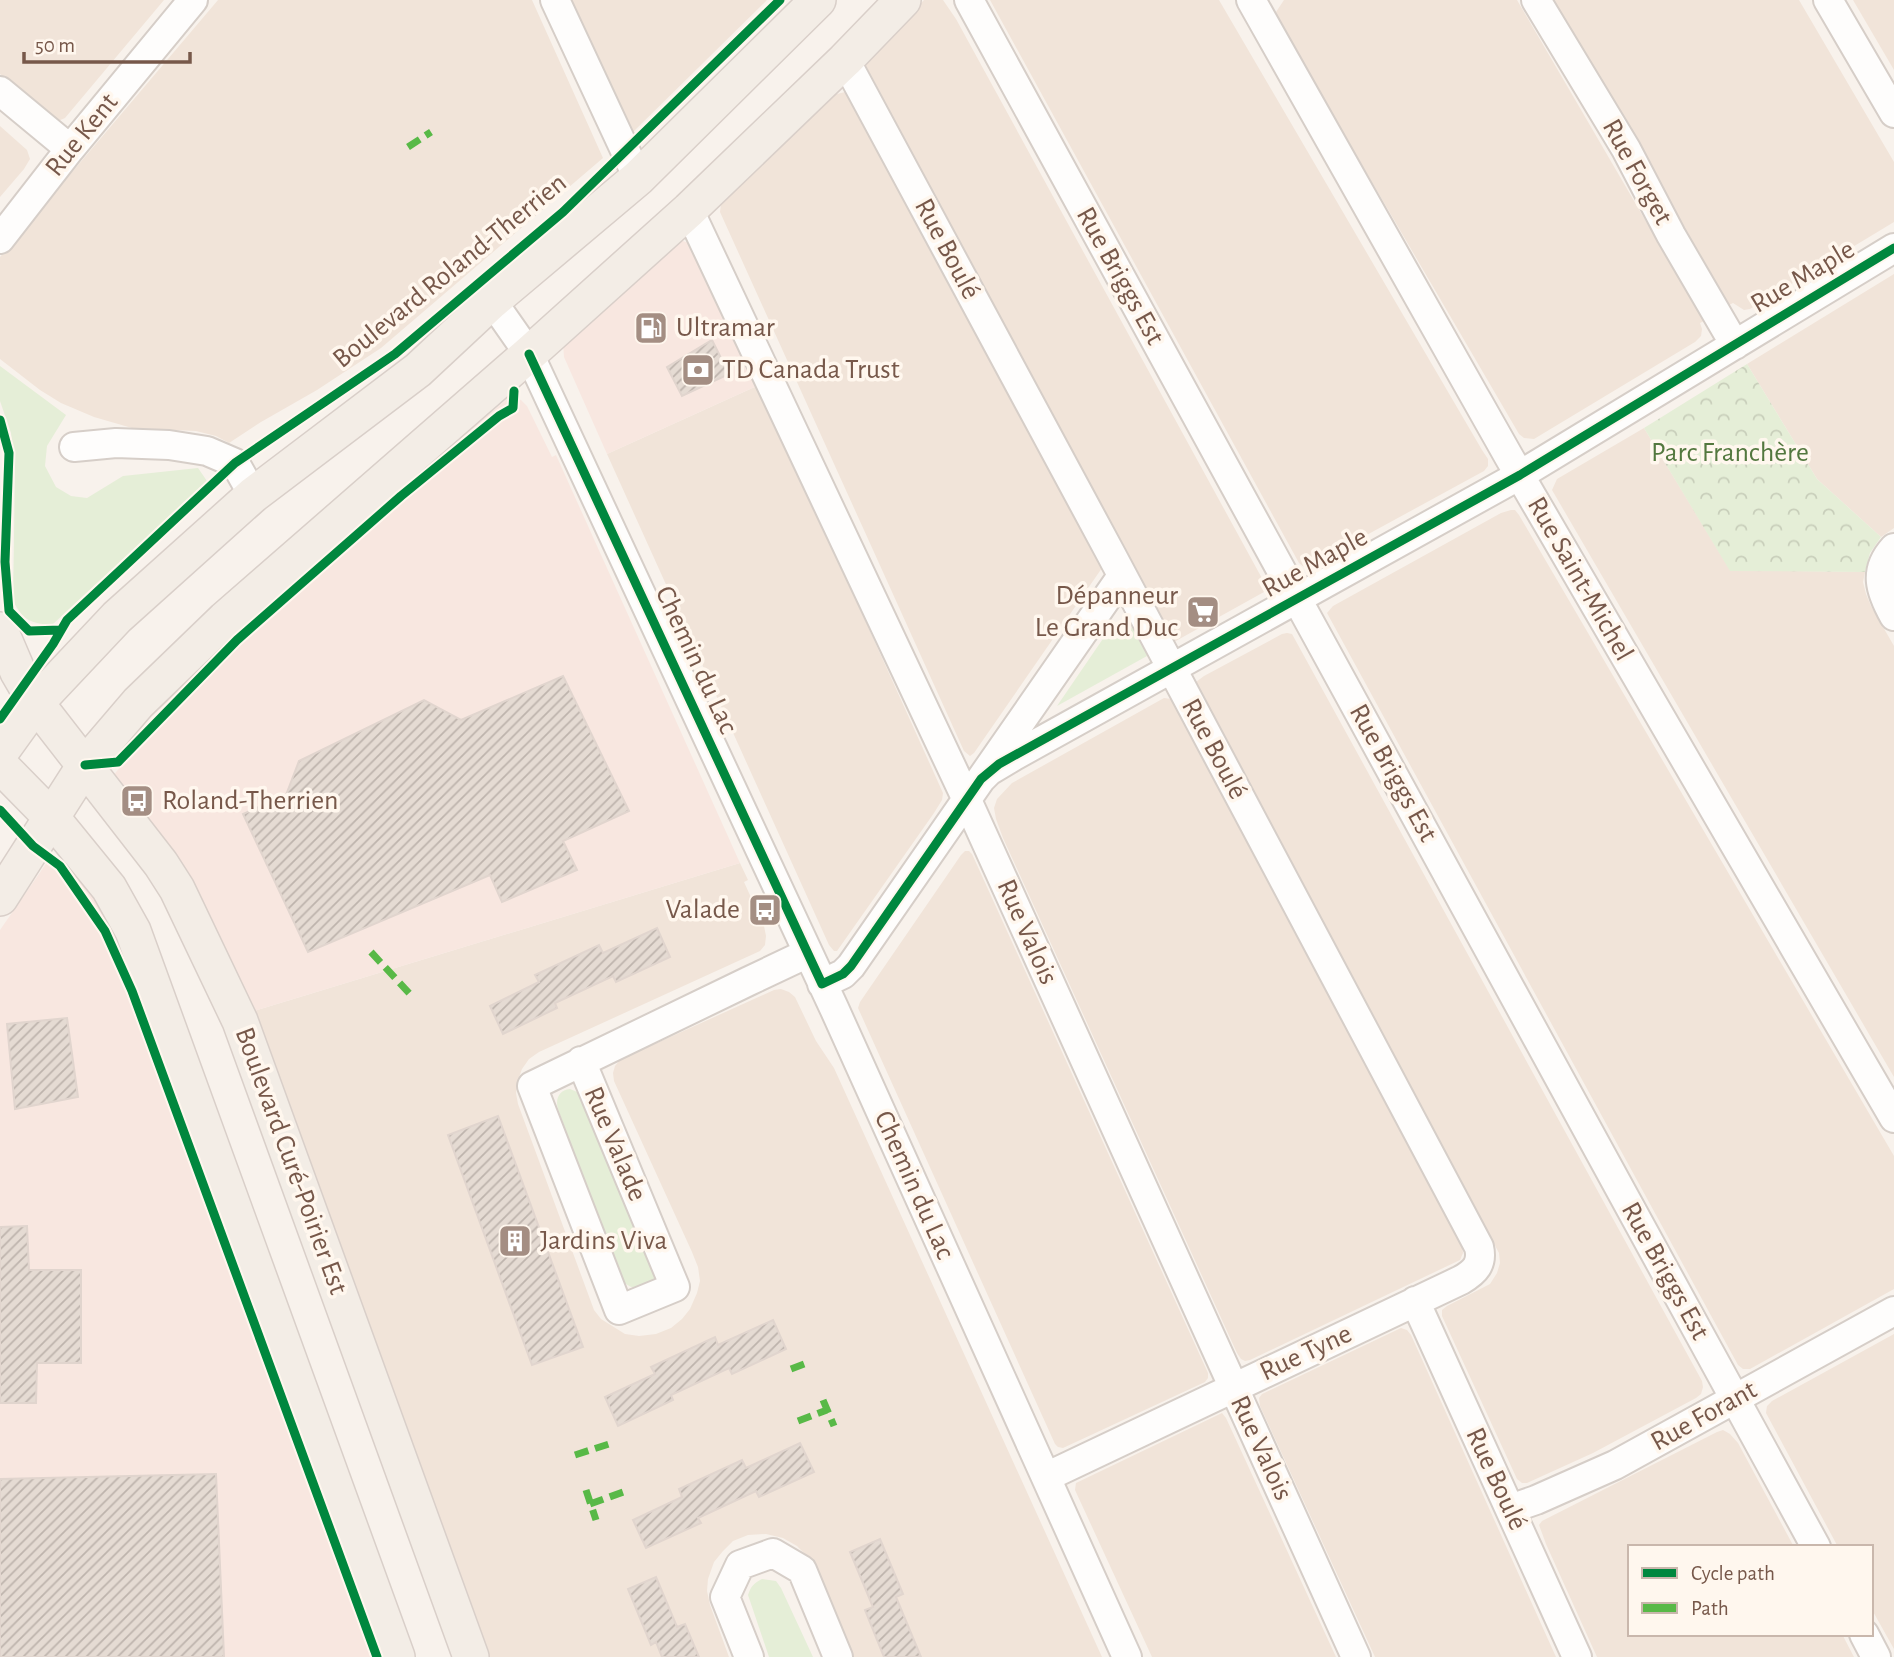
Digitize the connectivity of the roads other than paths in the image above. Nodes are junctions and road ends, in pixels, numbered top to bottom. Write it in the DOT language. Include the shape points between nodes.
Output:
graph roads {
  1 [pos="193,0"];
  2 [pos="555,0"];
  3 [pos="818,0"];
  4 [pos="903,0"];
  5 [pos="969,0"];
  6 [pos="1536,0"];
  7 [pos="1828,0"];
  8 [pos="1256,2"];
  9 [pos="845,60"];
  10 [pos="0,91"];
  11 [pos="1894,113"];
  12 [pos="70,149"];
  13 [pos="638,178"];
  14 [pos="689,210"];
  15 [pos="0,239"];
  16 [pos="1894,248"];
  17 [pos="492,301"];
  18 [pos="1735,345"];
  19 [pos="528,354"];
  20 [pos="74,447"];
  21 [pos="1520,475"];
  22 [pos="253,495"];
  23 [pos="1894,548"];
  24 [pos="1122,576"];
  25 [pos="1297,599"];
  26 [pos="1894,616"];
  27 [pos="0,630"];
  28 [pos="1171,669"];
  29 [pos="36,703"];
  30 [pos="0,753"];
  31 [pos="0,765"];
  32 [pos="85,765"];
  33 [pos="974,789"];
  34 [pos="52,818"];
  35 [pos="0,898"];
  36 [pos="807,953"];
  37 [pos="822,984"];
  38 [pos="580,1061"];
  39 [pos="1894,1118"];
  40 [pos="1481,1255"];
  41 [pos="1415,1301"];
  42 [pos="1894,1311"];
  43 [pos="1233,1387"];
  44 [pos="1735,1400"];
  45 [pos="1046,1477"];
  46 [pos="1510,1510"];
  47 [pos="1815,1545"];
  48 [pos="1865,1636"];
  49 [pos="397,1657"];
  50 [pos="471,1657"];
  51 [pos="749,1657"];
  52 [pos="838,1657"];
  53 [pos="1127,1657"];
  54 [pos="1356,1657"];
  55 [pos="1577,1657"];
  56 [pos="1876,1657"];
  1 -- 12 [label="street, Rue Kent"];
  2 -- 13 [label="street"];
  3 -- 13 [label="main road, Boulevard Roland-Therrien"];
  4 -- 9 [label="main road"];
  5 -- 25 [label="street, Rue Briggs Est"];
  6 -- 18 [label="street, Rue Forget" via="1626,149"];
  7 -- 11 [label="street"];
  8 -- 21 [label="street, Rue Saint-Michel"];
  9 -- 14 [label="main road"];
  9 -- 24 [label="street, Rue Boulé"];
  10 -- 12 [label="street"];
  12 -- 15 [label="street, Rue Kent"];
  13 -- 17 [label="main road, Boulevard Roland-Therrien"];
  14 -- 19 [label="main road"];
  14 -- 33 [label="street, Rue Valois"];
  16 -- 18 [label="street, Rue Maple"];
  17 -- 19 [label="street, Chemin du Lac"];
  17 -- 22 [label="main road, Boulevard Roland-Therrien" via="418,370"];
  18 -- 21 [label="street, Rue Maple"];
  19 -- 32 [label="main road" via="225,619 138,703"];
  19 -- 36 [label="street, Chemin du Lac"];
  20 -- 22 [label="street" via="116,443 206,451 234,463"];
  21 -- 25 [label="street, Rue Maple"];
  21 -- 39 [label="street, Rue Saint-Michel"];
  22 -- 29 [label="main road, Boulevard Roland-Therrien" via="117,617"];
  23 -- 26 [label="street" via="1880,579"];
  24 -- 28 [label="street, Rue Boulé"];
  24 -- 33 [label="street, Rue Maple"];
  25 -- 28 [label="street, Rue Maple"];
  25 -- 44 [label="street, Rue Briggs Est"];
  27 -- 29 [label="main road, Boulevard Curé-Poirier Est"];
  28 -- 33 [label="street, Rue Maple" via="999,764"];
  28 -- 40 [label="street, Rue Boulé"];
  29 -- 30 [label="main road, Boulevard Roland-Therrien"];
  29 -- 32 [label="main road, Boulevard Curé-Poirier Est"];
  31 -- 34 [label="main road"];
  32 -- 34 [label="main road"];
  32 -- 50 [label="main road, Boulevard Curé-Poirier Est" via="177,889 240,1021"];
  33 -- 37 [label="street, Rue Maple" via="851,966"];
  33 -- 43 [label="street, Rue Valois"];
  34 -- 35 [label="main road"];
  34 -- 49 [label="main road" via="110,888 133,931"];
  36 -- 37 [label="street, Chemin du Lac"];
  36 -- 38 [label="street, Rue Valade"];
  37 -- 45 [label="street, Chemin du Lac"];
  38 -- 38 [label="street, Rue Valade" via="531,1086 619,1310 675,1287"];
  40 -- 41 [label="street, Rue Tyne" via="1472,1274"];
  41 -- 43 [label="street, Rue Tyne"];
  41 -- 46 [label="street, Rue Boulé"];
  42 -- 44 [label="street, Rue Forant"];
  43 -- 45 [label="street, Rue Tyne"];
  43 -- 54 [label="street, Rue Valois"];
  44 -- 46 [label="street, Rue Forant" via="1615,1465"];
  44 -- 47 [label="street, Rue Briggs Est"];
  45 -- 53 [label="street, Chemin du Lac"];
  46 -- 55 [label="street, Rue Boulé"];
  48 -- 56 [label="street"];
  51 -- 52 [label="street" via="725,1597 740,1565 773,1553 802,1570"];
}
